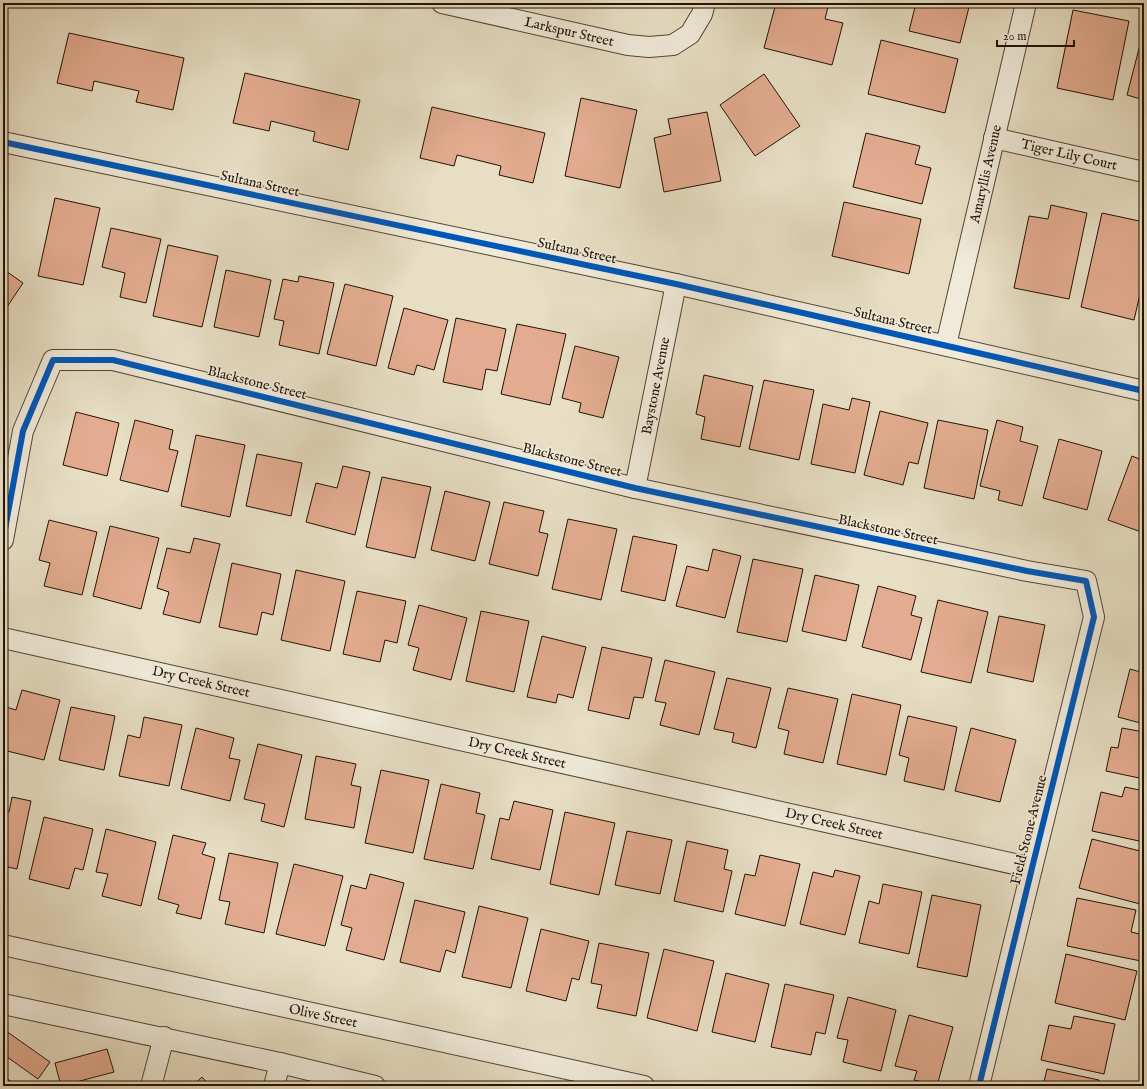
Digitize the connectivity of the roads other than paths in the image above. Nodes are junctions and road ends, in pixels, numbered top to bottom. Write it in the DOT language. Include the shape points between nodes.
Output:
graph roads {
  1 [pos="442,3"];
  2 [pos="705,3"];
  3 [pos="1026,3"];
  4 [pos="994,138"];
  5 [pos="3,142"];
  6 [pos="1144,172"];
  7 [pos="676,284"];
  8 [pos="946,346"];
  9 [pos="1144,391"];
  10 [pos="635,488"];
  11 [pos="3,540"];
  12 [pos="1086,581"];
  13 [pos="3,638"];
  14 [pos="1032,868"];
  15 [pos="3,945"];
  16 [pos="3,1004"];
  17 [pos="164,1037"];
  18 [pos="280,1063"];
  19 [pos="151,1086"];
  20 [pos="274,1086"];
  21 [pos="376,1086"];
  22 [pos="644,1086"];
  23 [pos="979,1086"];
  1 -- 2 [label="street, Larkspur Street" via="628,45 649,47 673,45 690,34 702,14"];
  3 -- 4 [label="street, Amaryllis Avenue"];
  4 -- 6 [label="street, Tiger Lily Court"];
  4 -- 8 [label="street, Amaryllis Avenue"];
  5 -- 7 [label="street, Sultana Street"];
  7 -- 8 [label="street, Sultana Street"];
  7 -- 10 [label="street, Baystone Avenue"];
  8 -- 9 [label="street, Sultana Street"];
  10 -- 11 [label="street, Blackstone Street" via="113,360 54,360 23,431"];
  10 -- 12 [label="street, Blackstone Street" via="1027,571"];
  12 -- 14 [label="street, Field Stone Avenue" via="1094,618"];
  13 -- 14 [label="street, Dry Creek Street"];
  14 -- 23 [label="street, Field Stone Avenue"];
  15 -- 22 [label="street, Olive Street"];
  16 -- 17 [label="street"];
  17 -- 18 [label="street"];
  17 -- 19 [label="street"];
  18 -- 20 [label="street"];
  18 -- 21 [label="street"];
}
